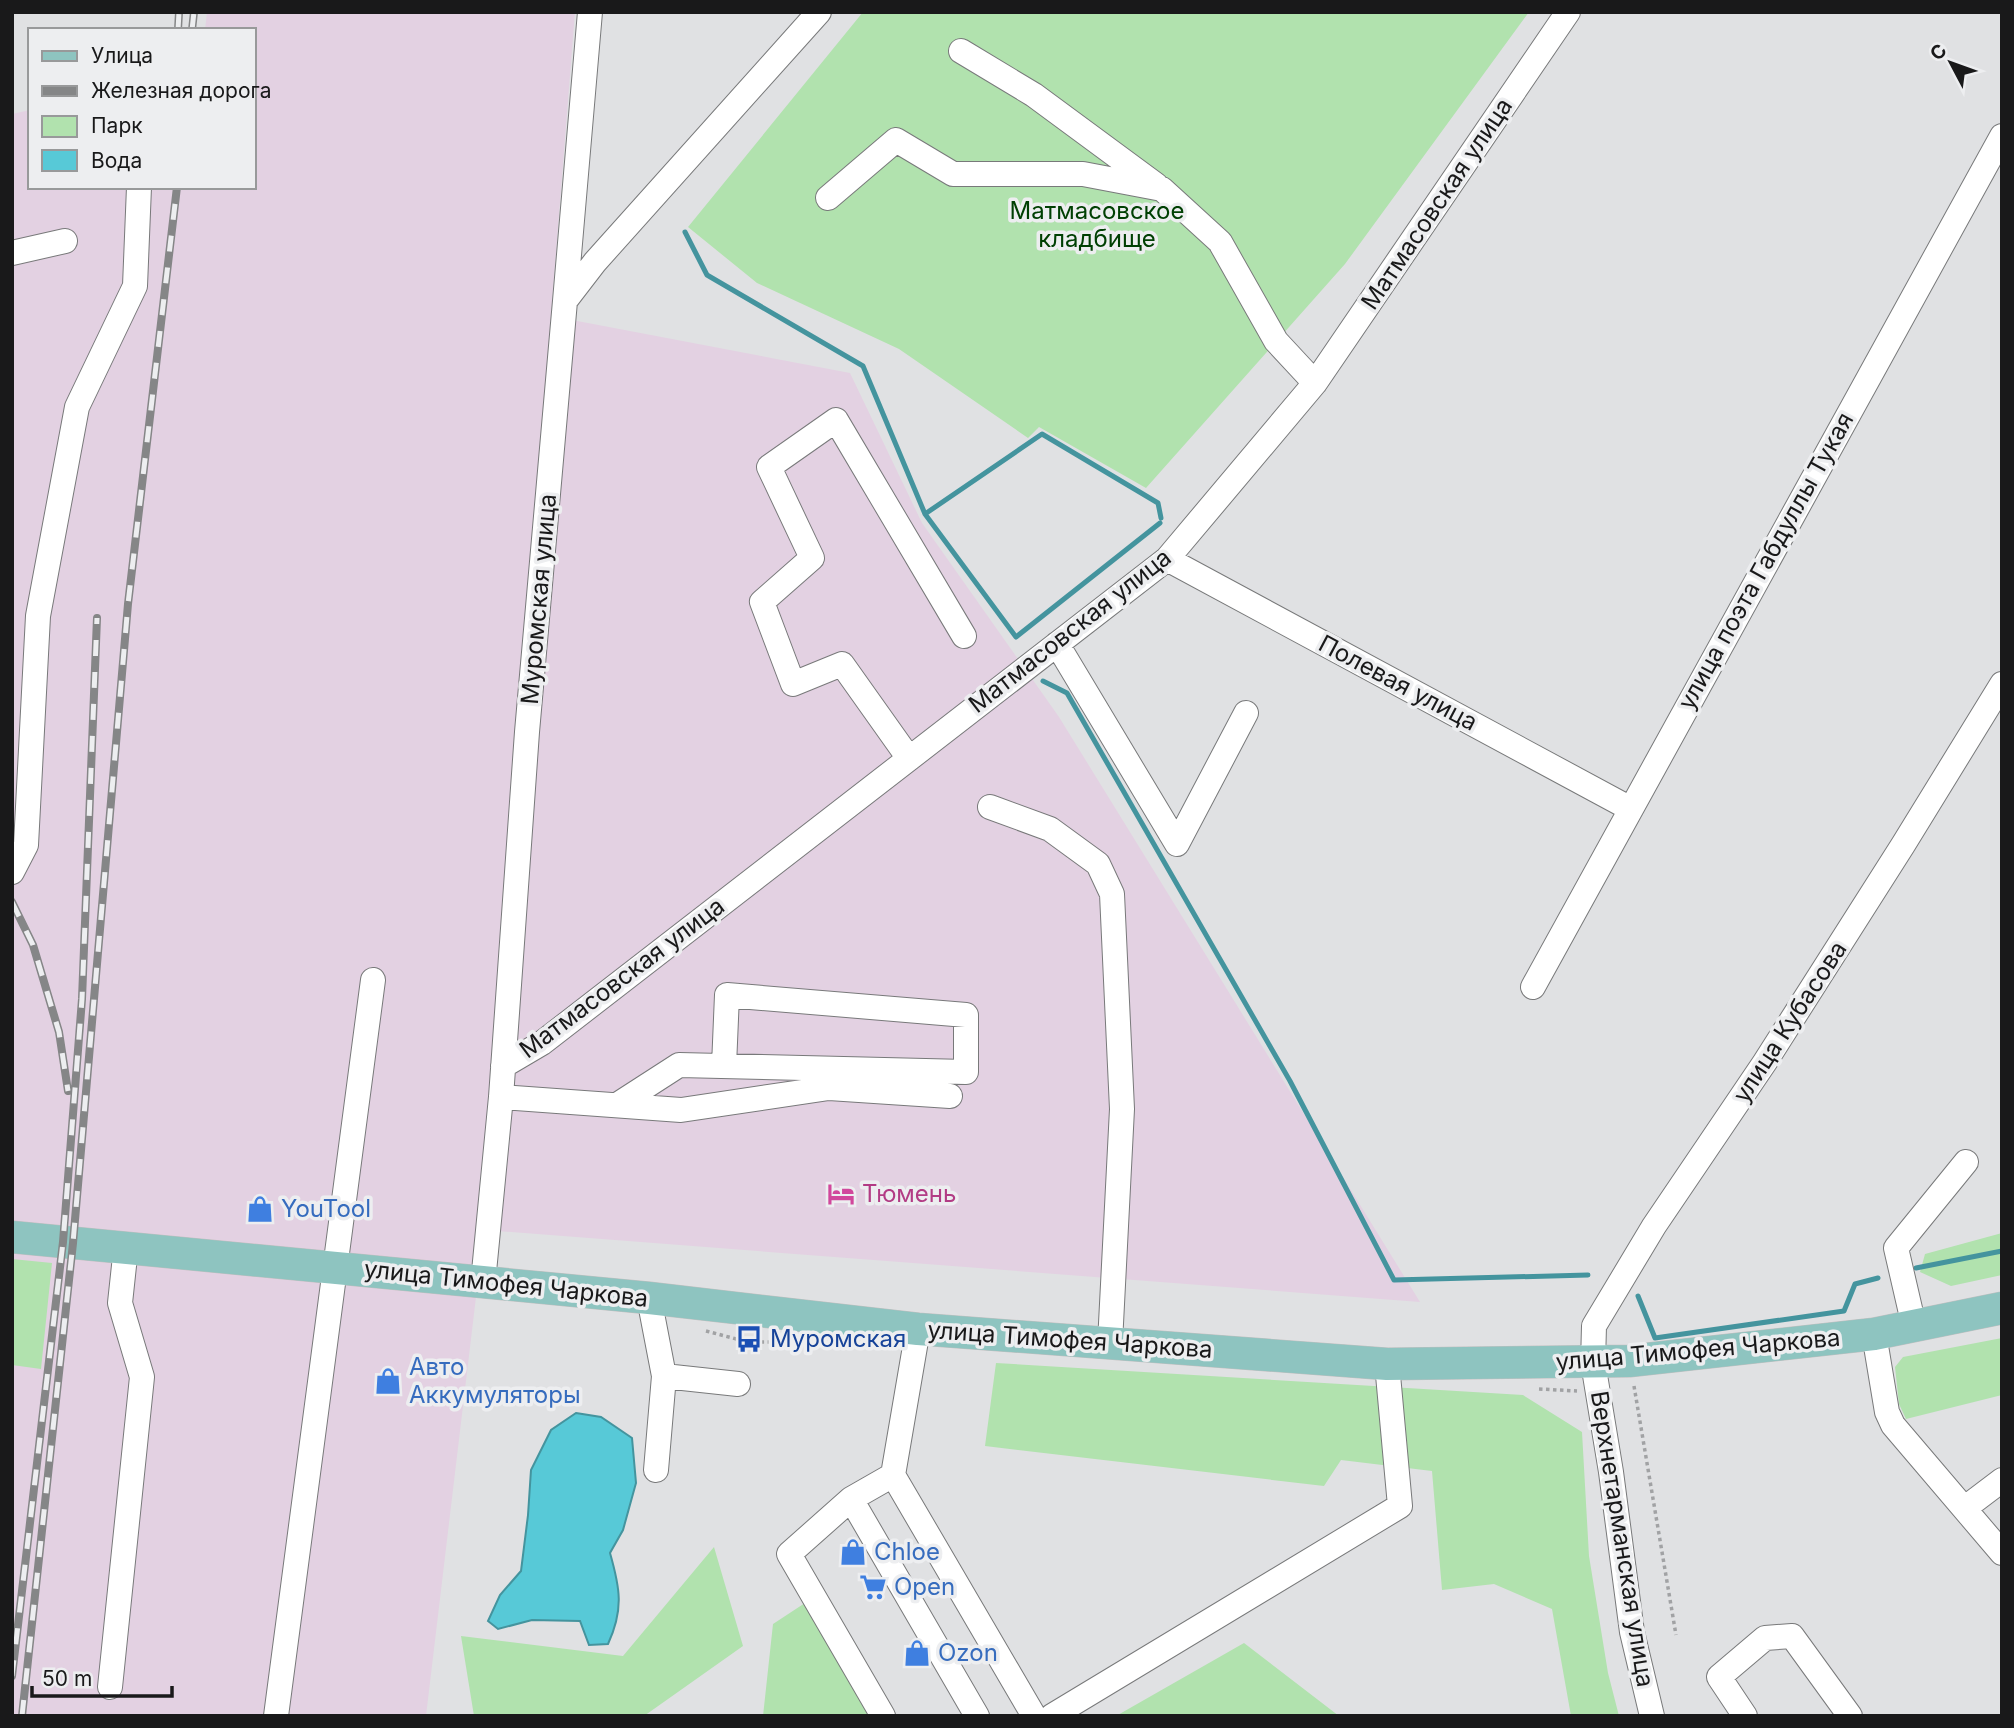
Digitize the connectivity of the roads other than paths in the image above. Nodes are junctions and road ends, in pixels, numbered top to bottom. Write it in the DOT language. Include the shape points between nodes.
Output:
graph roads {
  1 [pos="590,12"];
  2 [pos="819,12"];
  3 [pos="1568,12"];
  4 [pos="961,51"];
  5 [pos="2002,136"];
  6 [pos="139,189"];
  7 [pos="1163,189"];
  8 [pos="828,198"];
  9 [pos="65,241"];
  10 [pos="12,253"];
  11 [pos="565,301"];
  12 [pos="1315,383"];
  13 [pos="1167,559"];
  14 [pos="964,636"];
  15 [pos="1057,644"];
  16 [pos="2002,684"];
  17 [pos="1246,713"];
  18 [pos="908,758"];
  19 [pos="990,807"];
  20 [pos="1629,808"];
  21 [pos="12,872"];
  22 [pos="373,980"];
  23 [pos="1533,987"];
  24 [pos="503,1066"];
  25 [pos="724,1066"];
  26 [pos="950,1096"];
  27 [pos="500,1097"];
  28 [pos="617,1105"];
  29 [pos="1966,1161"];
  30 [pos="12,1237"];
  31 [pos="126,1247"];
  32 [pos="335,1267"];
  33 [pos="483,1282"];
  34 [pos="649,1298"];
  35 [pos="2002,1308"];
  36 [pos="1914,1326"];
  37 [pos="918,1329"];
  38 [pos="1874,1334"];
  39 [pos="1110,1343"];
  40 [pos="1592,1363"];
  41 [pos="1387,1364"];
  42 [pos="664,1376"];
  43 [pos="738,1384"];
  44 [pos="656,1470"];
  45 [pos="893,1475"];
  46 [pos="2002,1480"];
  47 [pos="851,1499"];
  48 [pos="1965,1508"];
  49 [pos="2002,1553"];
  50 [pos="110,1687"];
  51 [pos="276,1716"];
  52 [pos="883,1716"];
  53 [pos="977,1716"];
  54 [pos="1034,1716"];
  55 [pos="1052,1716"];
  56 [pos="1652,1716"];
  57 [pos="1745,1716"];
  58 [pos="1850,1716"];
  1 -- 11 [label="street, Муромская улица"];
  2 -- 11 [label="street"];
  3 -- 12 [label="street, Матмасовская улица"];
  4 -- 7 [label="street" via="1034,95"];
  5 -- 20 [label="street, улица поэта Габдуллы Тукая"];
  6 -- 21 [label="street" via="135,286 77,407 38,616 26,845"];
  7 -- 8 [label="street" via="1083,174 953,174 896,140"];
  7 -- 12 [label="street" via="1220,242 1276,341"];
  9 -- 10 [label="street"];
  11 -- 24 [label="street, Муромская улица"];
  12 -- 13 [label="street, Матмасовская улица"];
  13 -- 15 [label="street, Матмасовская улица"];
  13 -- 20 [label="street, Полевая улица"];
  14 -- 18 [label="street" via="836,419 769,467 812,558 762,602 793,684 842,664"];
  15 -- 17 [label="street" via="1177,844"];
  15 -- 18 [label="street, Матмасовская улица"];
  16 -- 40 [label="street, улица Кубасова" via="1765,1062 1654,1226 1594,1326"];
  18 -- 24 [label="street, Матмасовская улица" via="542,1042"];
  19 -- 39 [label="street" via="1060,836 1098,864 1112,894 1122,1109"];
  20 -- 23 [label="street, улица поэта Габдуллы Тукая"];
  22 -- 32 [label="street"];
  24 -- 27 [label="street, Муромская улица"];
  25 -- 25 [label="street" via="966,1072 966,1015 727,995"];
  25 -- 28 [label="street" via="679,1065"];
  26 -- 28 [label="street" via="829,1088 681,1110"];
  27 -- 28 [label="street"];
  27 -- 33 [label="street, Муромская улица"];
  29 -- 36 [label="street" via="1896,1248"];
  30 -- 31 [label="main road, улица Тимофея Чаркова"];
  31 -- 32 [label="main road, улица Тимофея Чаркова"];
  31 -- 50 [label="street" via="120,1303 142,1377"];
  32 -- 33 [label="main road, улица Тимофея Чаркова"];
  32 -- 51 [label="street"];
  33 -- 34 [label="main road, улица Тимофея Чаркова"];
  34 -- 37 [label="main road, улица Тимофея Чаркова"];
  34 -- 42 [label="street"];
  35 -- 36 [label="main road, улица Тимофея Чаркова"];
  36 -- 38 [label="main road, улица Тимофея Чаркова"];
  37 -- 39 [label="main road, улица Тимофея Чаркова"];
  37 -- 45 [label="street"];
  38 -- 40 [label="main road, улица Тимофея Чаркова"];
  38 -- 48 [label="street" via="1893,1425"];
  39 -- 41 [label="main road, улица Тимофея Чаркова"];
  40 -- 41 [label="main road, улица Тимофея Чаркова"];
  40 -- 56 [label="street, Верхнетарманская улица" via="1632,1632"];
  41 -- 55 [label="street" via="1400,1506"];
  42 -- 43 [label="street"];
  42 -- 44 [label="street"];
  45 -- 47 [label="street"];
  45 -- 54 [label="street"];
  46 -- 48 [label="street"];
  47 -- 52 [label="street" via="789,1554"];
  47 -- 53 [label="street"];
  48 -- 49 [label="street"];
  57 -- 58 [label="street" via="1719,1677 1765,1638 1792,1636"];
}
